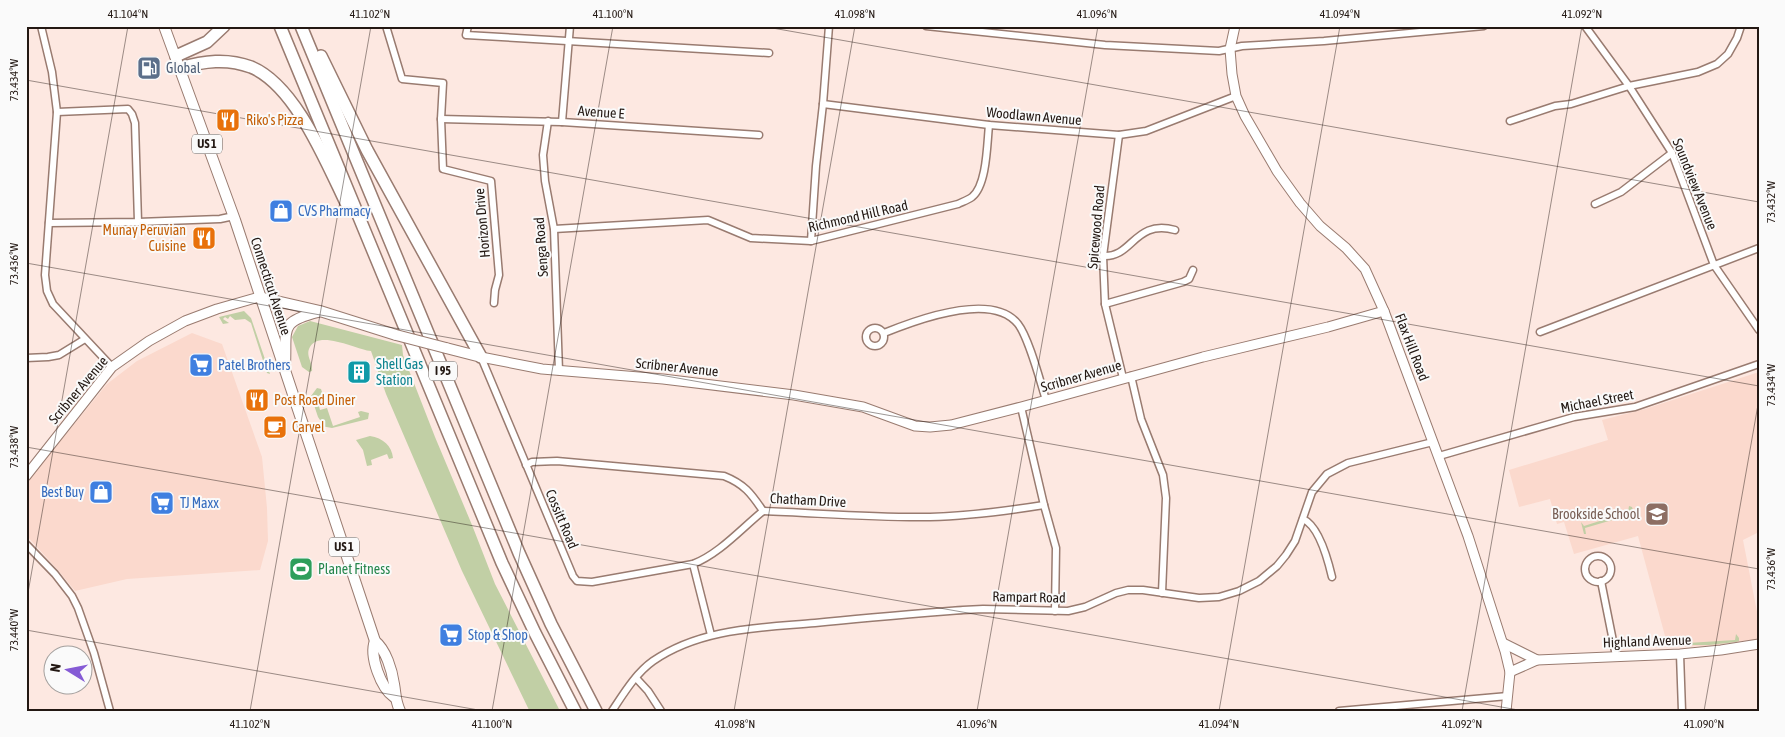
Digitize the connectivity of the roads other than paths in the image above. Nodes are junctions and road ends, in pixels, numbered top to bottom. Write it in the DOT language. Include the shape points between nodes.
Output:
graph roads {
  1 [pos="41,26"];
  2 [pos="164,26"];
  3 [pos="224,26"];
  4 [pos="280,26"];
  5 [pos="301,26"];
  6 [pos="307,26"];
  7 [pos="386,26"];
  8 [pos="468,26"];
  9 [pos="570,26"];
  10 [pos="829,26"];
  11 [pos="926,26"];
  12 [pos="1235,26"];
  13 [pos="1484,26"];
  14 [pos="1585,26"];
  15 [pos="1741,26"];
  16 [pos="1473,27"];
  17 [pos="570,42"];
  18 [pos="1230,49"];
  19 [pos="769,53"];
  20 [pos="178,62"];
  21 [pos="1629,86"];
  22 [pos="1236,96"];
  23 [pos="823,104"];
  24 [pos="57,112"];
  25 [pos="441,119"];
  26 [pos="548,121"];
  27 [pos="1510,121"];
  28 [pos="562,122"];
  29 [pos="989,125"];
  30 [pos="758,135"];
  31 [pos="1119,135"];
  32 [pos="1672,153"];
  33 [pos="1594,204"];
  34 [pos="234,216"];
  35 [pos="138,222"];
  36 [pos="49,223"];
  37 [pos="554,229"];
  38 [pos="1175,230"];
  39 [pos="812,241"];
  40 [pos="1759,248"];
  41 [pos="1103,256"];
  42 [pos="1714,265"];
  43 [pos="1193,270"];
  44 [pos="391,293"];
  45 [pos="259,296"];
  46 [pos="494,303"];
  47 [pos="1105,304"];
  48 [pos="320,311"];
  49 [pos="1384,311"];
  50 [pos="1759,330"];
  51 [pos="1540,332"];
  52 [pos="884,333"];
  53 [pos="85,339"];
  54 [pos="481,357"];
  55 [pos="26,358"];
  56 [pos="1759,364"];
  57 [pos="112,367"];
  58 [pos="284,371"];
  59 [pos="559,371"];
  60 [pos="1127,377"];
  61 [pos="1046,400"];
  62 [pos="1021,407"];
  63 [pos="1433,442"];
  64 [pos="1439,456"];
  65 [pos="526,465"];
  66 [pos="26,476"];
  67 [pos="1044,505"];
  68 [pos="763,511"];
  69 [pos="1303,519"];
  70 [pos="26,544"];
  71 [pos="693,564"];
  72 [pos="1332,577"];
  73 [pos="1601,581"];
  74 [pos="1162,593"];
  75 [pos="1055,611"];
  76 [pos="711,635"];
  77 [pos="1503,644"];
  78 [pos="1759,644"];
  79 [pos="1680,654"];
  80 [pos="1616,656"];
  81 [pos="1537,660"];
  82 [pos="1510,672"];
  83 [pos="636,678"];
  84 [pos="1508,696"];
  85 [pos="612,710"];
  86 [pos="110,711"];
  87 [pos="400,711"];
  88 [pos="575,711"];
  89 [pos="596,711"];
  90 [pos="661,711"];
  91 [pos="1339,711"];
  92 [pos="1506,711"];
  93 [pos="1682,711"];
  1 -- 24 [label="street"];
  2 -- 20 [label="main road, Connecticut Avenue / US 1"];
  3 -- 20 [label="highway"];
  4 -- 44 [label="highway, I 95"];
  5 -- 89 [label="highway, I 95" via="522,561"];
  6 -- 54 [label="highway" via="367,150"];
  7 -- 25 [label="street" via="402,79 443,83"];
  8 -- 17 [label="street" via="466,35"];
  9 -- 17 [label="street"];
  10 -- 23 [label="street"];
  11 -- 18 [label="street" via="1105,45 1219,52"];
  12 -- 18 [label="street, Flax Hill Road"];
  13 -- 16 [label="street"];
  14 -- 21 [label="street, Soundview Avenue"];
  15 -- 21 [label="street" via="1728,54 1717,64 1698,72"];
  16 -- 18 [label="street"];
  17 -- 19 [label="street"];
  17 -- 28 [label="street"];
  18 -- 22 [label="street, Flax Hill Road"];
  20 -- 34 [label="main road, Connecticut Avenue / US 1"];
  20 -- 44 [label="highway" via="230,62 252,67 272,80 314,136"];
  21 -- 27 [label="street"];
  21 -- 32 [label="street, Soundview Avenue"];
  22 -- 31 [label="street, Woodlawn Avenue" via="1146,131"];
  22 -- 49 [label="street, Flax Hill Road" via="1261,145 1289,188 1320,226 1365,269"];
  23 -- 29 [label="street, Woodlawn Avenue"];
  23 -- 39 [label="street"];
  24 -- 35 [label="street" via="128,109 132,114 136,123"];
  24 -- 36 [label="street"];
  25 -- 26 [label="street, Avenue E"];
  25 -- 46 [label="street, Horizon Drive" via="443,169 491,181 499,274"];
  26 -- 28 [label="street, Avenue E"];
  26 -- 37 [label="street, Senga Road" via="543,155"];
  28 -- 30 [label="street, Avenue E"];
  29 -- 31 [label="street, Woodlawn Avenue"];
  29 -- 39 [label="street, Richmond Hill Road" via="980,187 972,197 958,204"];
  31 -- 41 [label="street, Spicewood Road"];
  32 -- 33 [label="street" via="1621,192"];
  32 -- 42 [label="street, Soundview Avenue"];
  34 -- 35 [label="street"];
  34 -- 45 [label="main road, Connecticut Avenue / US 1"];
  35 -- 36 [label="street"];
  36 -- 53 [label="street" via="47,291 57,309"];
  37 -- 39 [label="street, Richmond Hill Road" via="708,220 751,238"];
  37 -- 59 [label="street, Senga Road"];
  38 -- 41 [label="street" via="1162,226 1145,231 1120,251"];
  40 -- 42 [label="street"];
  41 -- 47 [label="street, Spicewood Road"];
  42 -- 50 [label="street, Soundview Avenue"];
  42 -- 51 [label="street"];
  43 -- 47 [label="street" via="1184,282"];
  44 -- 88 [label="highway, I 95" via="513,586"];
  45 -- 48 [label="main road, Scribner Avenue"];
  45 -- 57 [label="street, Scribner Avenue" via="185,321"];
  45 -- 58 [label="main road, Connecticut Avenue / US 1"];
  47 -- 60 [label="street, Spicewood Road"];
  48 -- 54 [label="main road, Scribner Avenue, bridge"];
  48 -- 58 [label="main road" via="297,318 288,327"];
  49 -- 60 [label="street, Scribner Avenue"];
  49 -- 63 [label="street, Flax Hill Road"];
  52 -- 61 [label="street" via="914,321 968,309 991,309 1007,315 1024,334"];
  53 -- 55 [label="street" via="59,355"];
  53 -- 57 [label="street"];
  54 -- 59 [label="street, Scribner Avenue"];
  54 -- 65 [label="street, Cossitt Road"];
  56 -- 64 [label="street, Michael Street" via="1635,407 1574,417"];
  57 -- 66 [label="street, Scribner Avenue"];
  58 -- 87 [label="main road, Connecticut Avenue / US 1" via="375,641 373,654 383,686 394,697"];
  59 -- 62 [label="street, Scribner Avenue" via="663,379 794,395 863,407 923,427 951,425"];
  60 -- 61 [label="street, Scribner Avenue"];
  60 -- 74 [label="street, Spicewood Road" via="1163,475 1166,498"];
  61 -- 62 [label="street, Scribner Avenue"];
  62 -- 67 [label="street"];
  63 -- 64 [label="street, Flax Hill Road"];
  63 -- 69 [label="street, Rampart Road" via="1358,460 1335,469 1316,486"];
  64 -- 77 [label="street, Flax Hill Road"];
  65 -- 68 [label="street, Chatham Drive" via="557,461 724,476 750,492"];
  65 -- 71 [label="street, Cossitt Road" via="577,581 592,582"];
  67 -- 68 [label="street, Chatham Drive" via="932,517"];
  67 -- 75 [label="street" via="1056,548"];
  68 -- 71 [label="street, Cossitt Road" via="720,548"];
  69 -- 72 [label="street" via="1309,522 1316,534"];
  69 -- 74 [label="street, Rampart Road" via="1286,555 1268,574 1250,586 1210,598"];
  70 -- 86 [label="street" via="72,596 94,653"];
  71 -- 76 [label="street"];
  73 -- 73 [label="street" via="1588,578 1585,570 1587,561 1595,556 1604,557 1610,563 1608,576"];
  73 -- 80 [label="street"];
  74 -- 75 [label="street, Rampart Road" via="1128,590 1077,610"];
  75 -- 76 [label="street, Rampart Road" via="963,610"];
  76 -- 83 [label="street, Rampart Road" via="686,642 651,662"];
  77 -- 81 [label="street, Highland Avenue"];
  77 -- 82 [label="street, Flax Hill Road"];
  78 -- 79 [label="street, Highland Avenue"];
  79 -- 80 [label="street, Highland Avenue"];
  79 -- 93 [label="street"];
  80 -- 81 [label="street, Highland Avenue"];
  81 -- 82 [label="street, Highland Avenue"];
  82 -- 84 [label="street, Flax Hill Road"];
  83 -- 85 [label="street, Rampart Road"];
  83 -- 90 [label="street"];
  84 -- 91 [label="street"];
  84 -- 92 [label="street, Flax Hill Road"];
}
